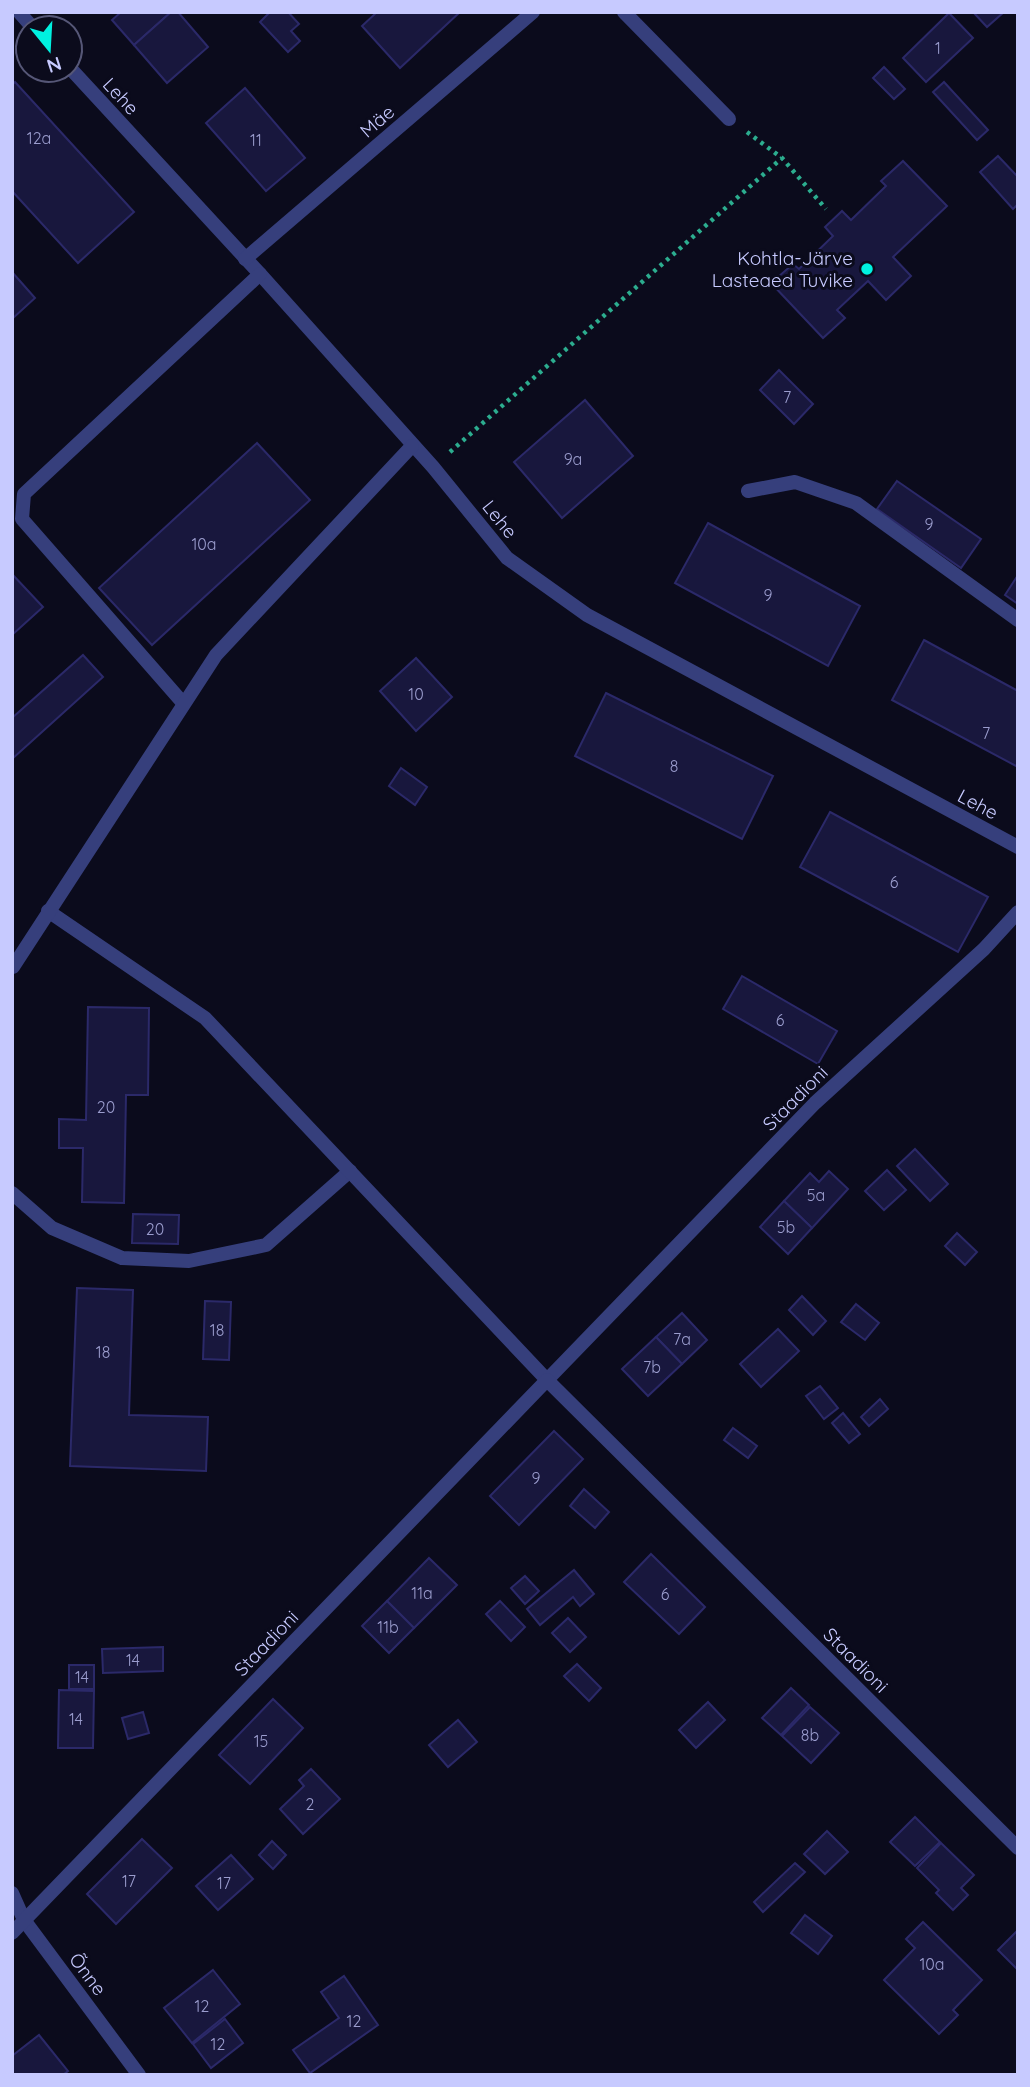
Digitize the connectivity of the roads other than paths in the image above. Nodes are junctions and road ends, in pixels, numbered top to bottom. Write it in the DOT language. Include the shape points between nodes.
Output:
graph roads {
  1 [pos="533,12"];
  2 [pos="624,12"];
  3 [pos="84,83"];
  4 [pos="729,119"];
  5 [pos="245,260"];
  6 [pos="260,274"];
  7 [pos="412,446"];
  8 [pos="748,491"];
  9 [pos="1018,620"];
  10 [pos="183,703"];
  11 [pos="1018,847"];
  12 [pos="48,911"];
  13 [pos="1018,912"];
  14 [pos="12,967"];
  15 [pos="12,979"];
  16 [pos="350,1171"];
  17 [pos="12,1193"];
  18 [pos="547,1380"];
  19 [pos="1018,1848"];
  20 [pos="12,1893"];
  21 [pos="24,1920"];
  22 [pos="12,1933"];
  23 [pos="139,2075"];
  1 -- 5 [label="street, Mäe"];
  2 -- 4 [label="street"];
  3 -- 5 [label="street, Lehe"];
  5 -- 6 [label="street, Lehe"];
  6 -- 7 [label="street, Lehe"];
  6 -- 10 [label="street" via="24,494 22,519"];
  7 -- 10 [label="street" via="216,655"];
  7 -- 11 [label="street, Lehe" via="507,558 587,615"];
  8 -- 9 [label="street" via="795,482 856,503"];
  10 -- 12 [label="street"];
  12 -- 14 [label="street"];
  12 -- 16 [label="street" via="205,1018"];
  13 -- 18 [label="street, Staadioni" via="984,949 815,1103"];
  14 -- 15 [label="street"];
  16 -- 17 [label="street" via="266,1245 189,1261 122,1258 52,1228"];
  16 -- 18 [label="street"];
  18 -- 19 [label="street, Staadioni"];
  18 -- 21 [label="street, Staadioni"];
  20 -- 21 [label="street, Õnne"];
  21 -- 22 [label="street, Staadioni"];
  21 -- 23 [label="street, Õnne"];
}
